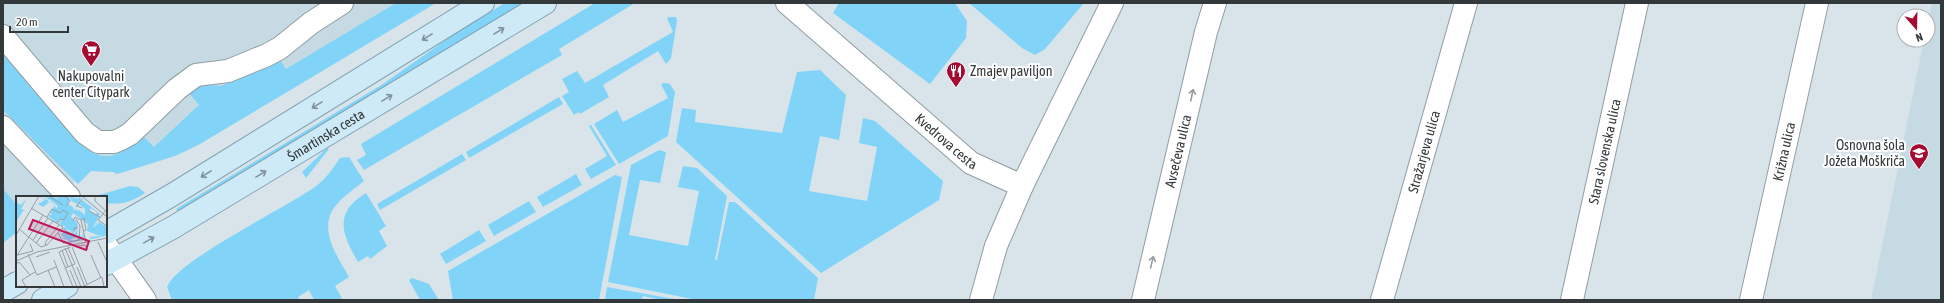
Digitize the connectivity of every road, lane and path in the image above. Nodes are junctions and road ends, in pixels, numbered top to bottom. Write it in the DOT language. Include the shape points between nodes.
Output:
graph roads {
  1 [pos="483,3"];
  2 [pos="545,3"];
  3 [pos="787,3"];
  4 [pos="1112,3"];
  5 [pos="1215,3"];
  6 [pos="1466,3"];
  7 [pos="1637,3"];
  8 [pos="1817,3"];
  9 [pos="328,7"];
  10 [pos="3,36"];
  11 [pos="3,127"];
  12 [pos="1022,186"];
  13 [pos="69,196"];
  14 [pos="107,231"];
  15 [pos="109,256"];
  16 [pos="16,283"];
  17 [pos="65,287"];
  18 [pos="3,291"];
  19 [pos="43,300"];
  20 [pos="145,300"];
  21 [pos="981,300"];
  22 [pos="1143,300"];
  23 [pos="1382,300"];
  24 [pos="1572,300"];
  25 [pos="1751,300"];
  1 -- 14 [label="main road, one-way" via="172,195"];
  15 -- 2 [label="main road, Šmartinska cesta, one-way" via="172,228"];
  3 -- 12 [label="street, Kvedrova cesta" via="971,164"];
  4 -- 12 [label="street"];
  22 -- 5 [label="street, Avsečeva ulica, one-way"];
  6 -- 23 [label="street, Stražarjeva ulica"];
  7 -- 24 [label="street, Stara slovenska ulica"];
  8 -- 25 [label="street, Križna ulica"];
  9 -- 10 [label="street" via="280,48 228,71 196,75 176,89 130,134 114,142 102,143 85,133"];
  11 -- 13 [label="street"];
  12 -- 21 [label="street" via="996,246"];
  15 -- 20 [label="street"];
  16 -- 18 [label="main road"];
  17 -- 19 [label="main road"];
}
